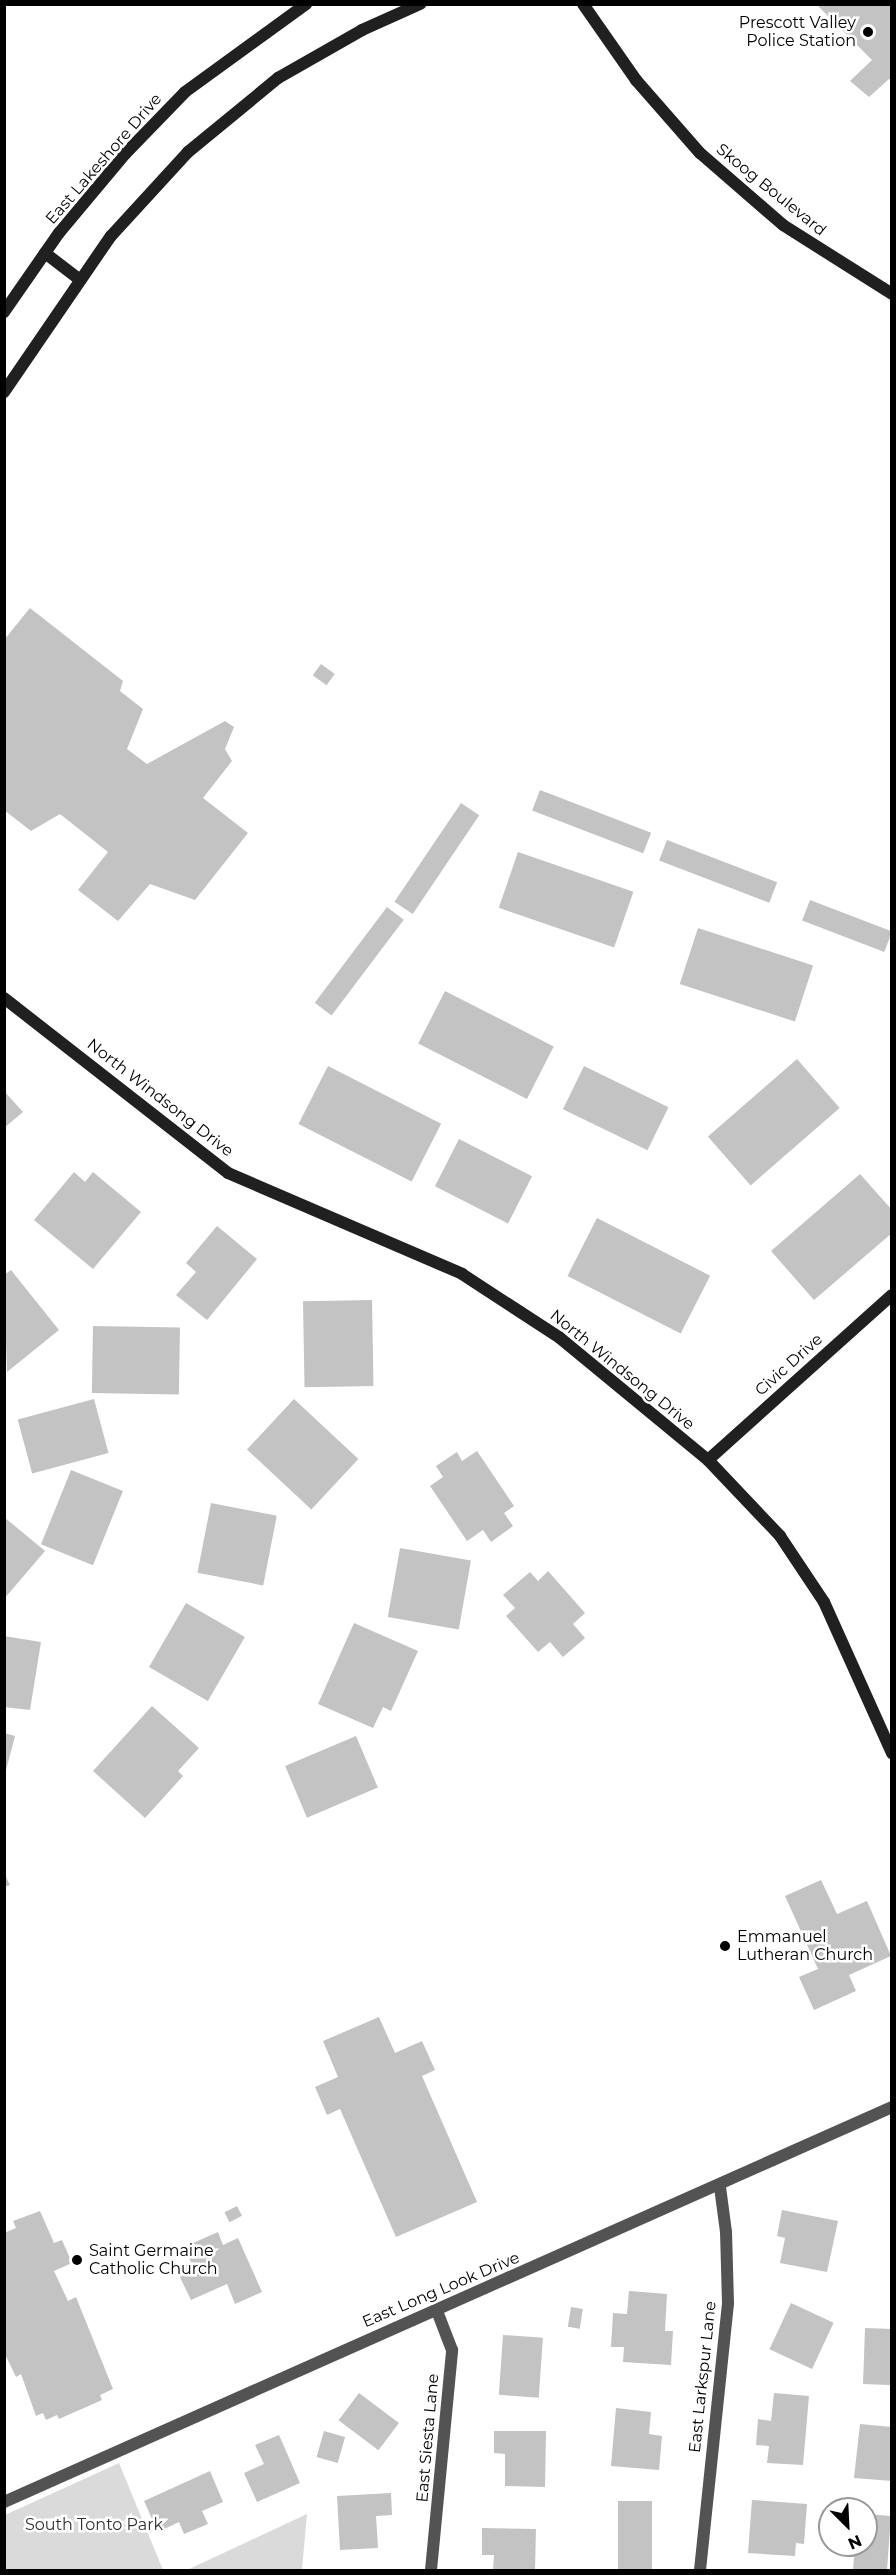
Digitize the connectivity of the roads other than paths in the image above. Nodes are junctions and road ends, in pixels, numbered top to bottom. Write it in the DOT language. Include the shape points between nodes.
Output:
graph roads {
  1 [pos="306,4"];
  2 [pos="420,4"];
  3 [pos="583,4"];
  4 [pos="45,253"];
  5 [pos="80,280"];
  6 [pos="891,294"];
  7 [pos="4,312"];
  8 [pos="4,392"];
  9 [pos="4,998"];
  10 [pos="891,1295"];
  11 [pos="708,1460"];
  12 [pos="891,1753"];
  13 [pos="891,2107"];
  14 [pos="720,2187"];
  15 [pos="437,2311"];
  16 [pos="4,2502"];
  17 [pos="431,2571"];
  18 [pos="700,2571"];
  1 -- 4 [label="street, East Lakeshore Drive" via="185,92 125,154"];
  2 -- 5 [label="street" via="362,30 278,78 188,152 111,236"];
  3 -- 6 [label="street, Skoog Boulevard" via="636,80 700,153 783,225"];
  4 -- 5 [label="street"];
  4 -- 7 [label="street, East Lakeshore Drive"];
  5 -- 8 [label="street"];
  9 -- 11 [label="street, North Windsong Drive" via="228,1173 462,1274 560,1338"];
  10 -- 11 [label="street, Civic Drive"];
  11 -- 12 [label="street, North Windsong Drive" via="780,1536 824,1602"];
  13 -- 14 [label="street, East Long Look Drive"];
  14 -- 15 [label="street, East Long Look Drive"];
  14 -- 18 [label="street, East Larkspur Lane" via="728,2303"];
  15 -- 16 [label="street, East Long Look Drive"];
  15 -- 17 [label="street, East Siesta Lane" via="452,2350"];
}
